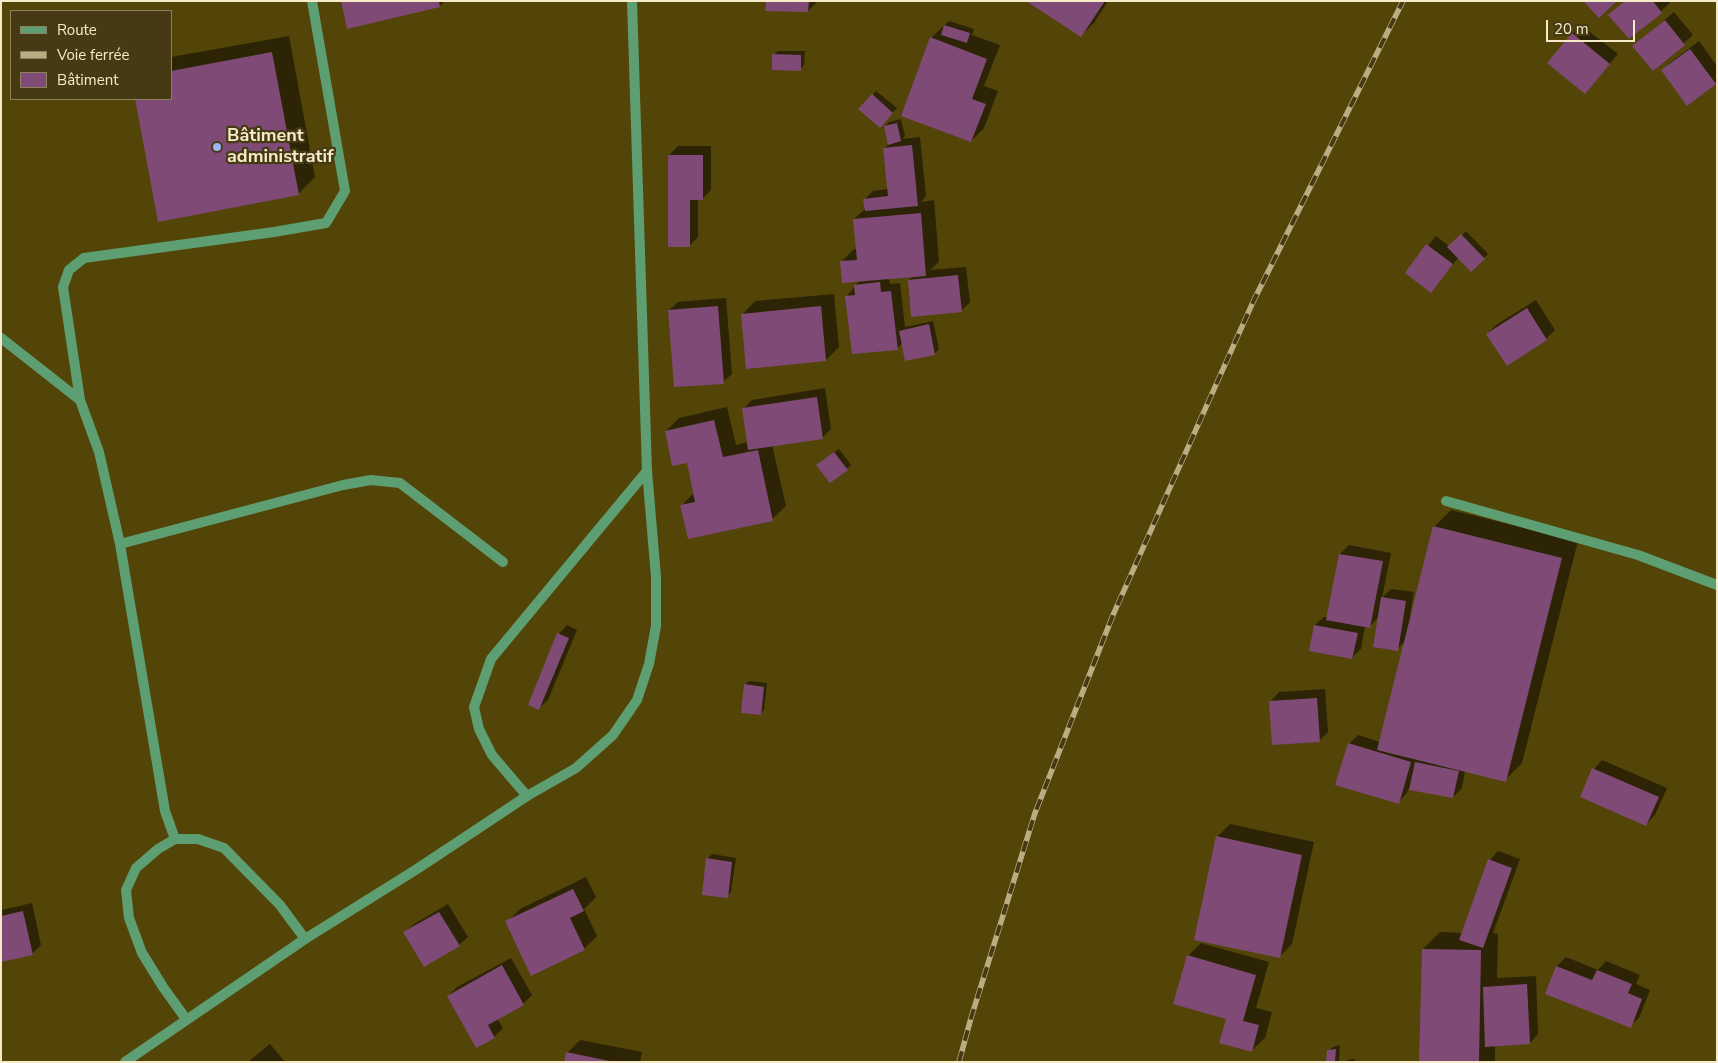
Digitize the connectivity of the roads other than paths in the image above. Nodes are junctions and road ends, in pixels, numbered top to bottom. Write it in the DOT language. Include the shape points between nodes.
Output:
graph roads {
  1 [pos="312,1"];
  2 [pos="632,1"];
  3 [pos="1,338"];
  4 [pos="80,400"];
  5 [pos="647,471"];
  6 [pos="1446,502"];
  7 [pos="120,544"];
  8 [pos="503,562"];
  9 [pos="1717,585"];
  10 [pos="527,796"];
  11 [pos="175,839"];
  12 [pos="305,939"];
  13 [pos="186,1020"];
  14 [pos="125,1062"];
  1 -- 4 [label="street" via="345,191 326,223 84,258 69,270 63,287"];
  2 -- 5 [label="street"];
  3 -- 4 [label="street"];
  4 -- 7 [label="street" via="99,452"];
  5 -- 10 [label="street" via="656,577 656,626 649,664 637,700 613,735 576,768"];
  5 -- 10 [label="street" via="491,659 474,707 479,729 492,755"];
  6 -- 9 [label="street" via="1638,555"];
  7 -- 8 [label="street" via="371,480 400,483"];
  7 -- 11 [label="street" via="165,811"];
  10 -- 12 [label="street"];
  11 -- 12 [label="street" via="198,838 224,848 280,905"];
  11 -- 13 [label="street" via="136,868 126,890 129,918 142,953"];
  12 -- 13 [label="street"];
  13 -- 14 [label="street"];
}
